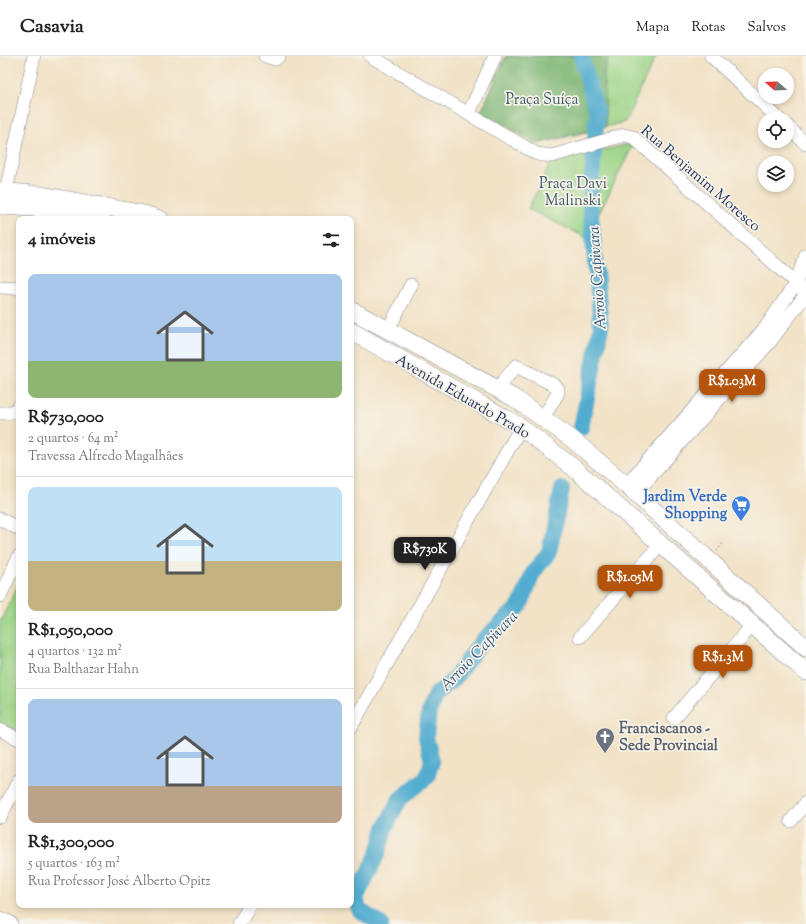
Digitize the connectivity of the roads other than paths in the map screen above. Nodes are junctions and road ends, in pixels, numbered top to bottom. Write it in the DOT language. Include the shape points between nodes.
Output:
graph roads {
  1 [pos="34,56"];
  2 [pos="265,56"];
  3 [pos="279,56"];
  4 [pos="370,56"];
  5 [pos="495,56"];
  6 [pos="711,56"];
  7 [pos="383,59"];
  8 [pos="771,112"];
  9 [pos="469,113"];
  10 [pos="794,133"];
  11 [pos="806,144"];
  12 [pos="2,198"];
  13 [pos="83,216"];
  14 [pos="150,216"];
  15 [pos="806,255"];
  16 [pos="796,283"];
  17 [pos="411,285"];
  18 [pos="0,287"];
  19 [pos="16,288"];
  20 [pos="806,294"];
  21 [pos="354,312"];
  22 [pos="388,330"];
  23 [pos="354,333"];
  24 [pos="497,389"];
  25 [pos="16,409"];
  26 [pos="0,414"];
  27 [pos="697,415"];
  28 [pos="543,418"];
  29 [pos="521,427"];
  30 [pos="631,490"];
  31 [pos="0,519"];
  32 [pos="631,519"];
  33 [pos="16,527"];
  34 [pos="661,544"];
  35 [pos="16,562"];
  36 [pos="0,596"];
  37 [pos="753,624"];
  38 [pos="580,637"];
  39 [pos="774,642"];
  40 [pos="803,645"];
  41 [pos="806,672"];
  42 [pos="674,718"];
  43 [pos="354,722"];
  44 [pos="0,730"];
  45 [pos="16,738"];
  46 [pos="16,786"];
  47 [pos="806,803"];
  48 [pos="0,817"];
  49 [pos="791,821"];
  50 [pos="248,908"];
  51 [pos="0,920"];
  52 [pos="9,924"];
  53 [pos="239,924"];
  1 -- 12 [label="street"];
  2 -- 3 [label="street" via="275,59"];
  4 -- 7 [label="street, Rua Benjamim Moresco"];
  5 -- 9 [label="street"];
  6 -- 8 [label="street"];
  7 -- 9 [label="street, Rua Benjamim Moresco"];
  9 -- 16 [label="street, Rua Benjamim Moresco" via="530,151 544,156 552,156 624,135 633,137"];
  10 -- 11 [label="street"];
  12 -- 13 [label="main road" via="34,208"];
  12 -- 14 [label="main road" via="42,195"];
  15 -- 16 [label="street"];
  16 -- 20 [label="street, Rua Benjamim Moresco"];
  16 -- 27 [label="street" via="766,327"];
  17 -- 22 [label="street"];
  18 -- 19 [label="street"];
  20 -- 27 [label="street" via="769,343"];
  21 -- 22 [label="main road, Avenida Eduardo Prado"];
  22 -- 24 [label="main road, Avenida Eduardo Prado"];
  23 -- 29 [label="main road, Avenida Eduardo Prado"];
  24 -- 28 [label="main road, Avenida Eduardo Prado"];
  24 -- 28 [label="street" via="516,366 556,386 558,393"];
  25 -- 26 [label="street"];
  27 -- 30 [label="street"];
  28 -- 30 [label="main road, Avenida Eduardo Prado" via="572,439"];
  29 -- 32 [label="main road, Avenida Eduardo Prado" via="575,469"];
  29 -- 43 [label="street"];
  30 -- 32 [label="main road" via="624,493 624,501"];
  30 -- 40 [label="main road, Avenida Eduardo Prado"];
  31 -- 33 [label="street"];
  32 -- 34 [label="main road, Avenida Eduardo Prado"];
  34 -- 37 [label="main road, Avenida Eduardo Prado"];
  34 -- 38 [label="street"];
  35 -- 36 [label="street"];
  37 -- 39 [label="main road, Avenida Eduardo Prado"];
  37 -- 42 [label="street"];
  39 -- 40 [label="main road" via="784,648"];
  39 -- 41 [label="main road, Avenida Eduardo Prado"];
  44 -- 45 [label="street"];
  46 -- 48 [label="street"];
  47 -- 49 [label="street"];
  50 -- 53 [label="street"];
  51 -- 52 [label="main road"];
}
